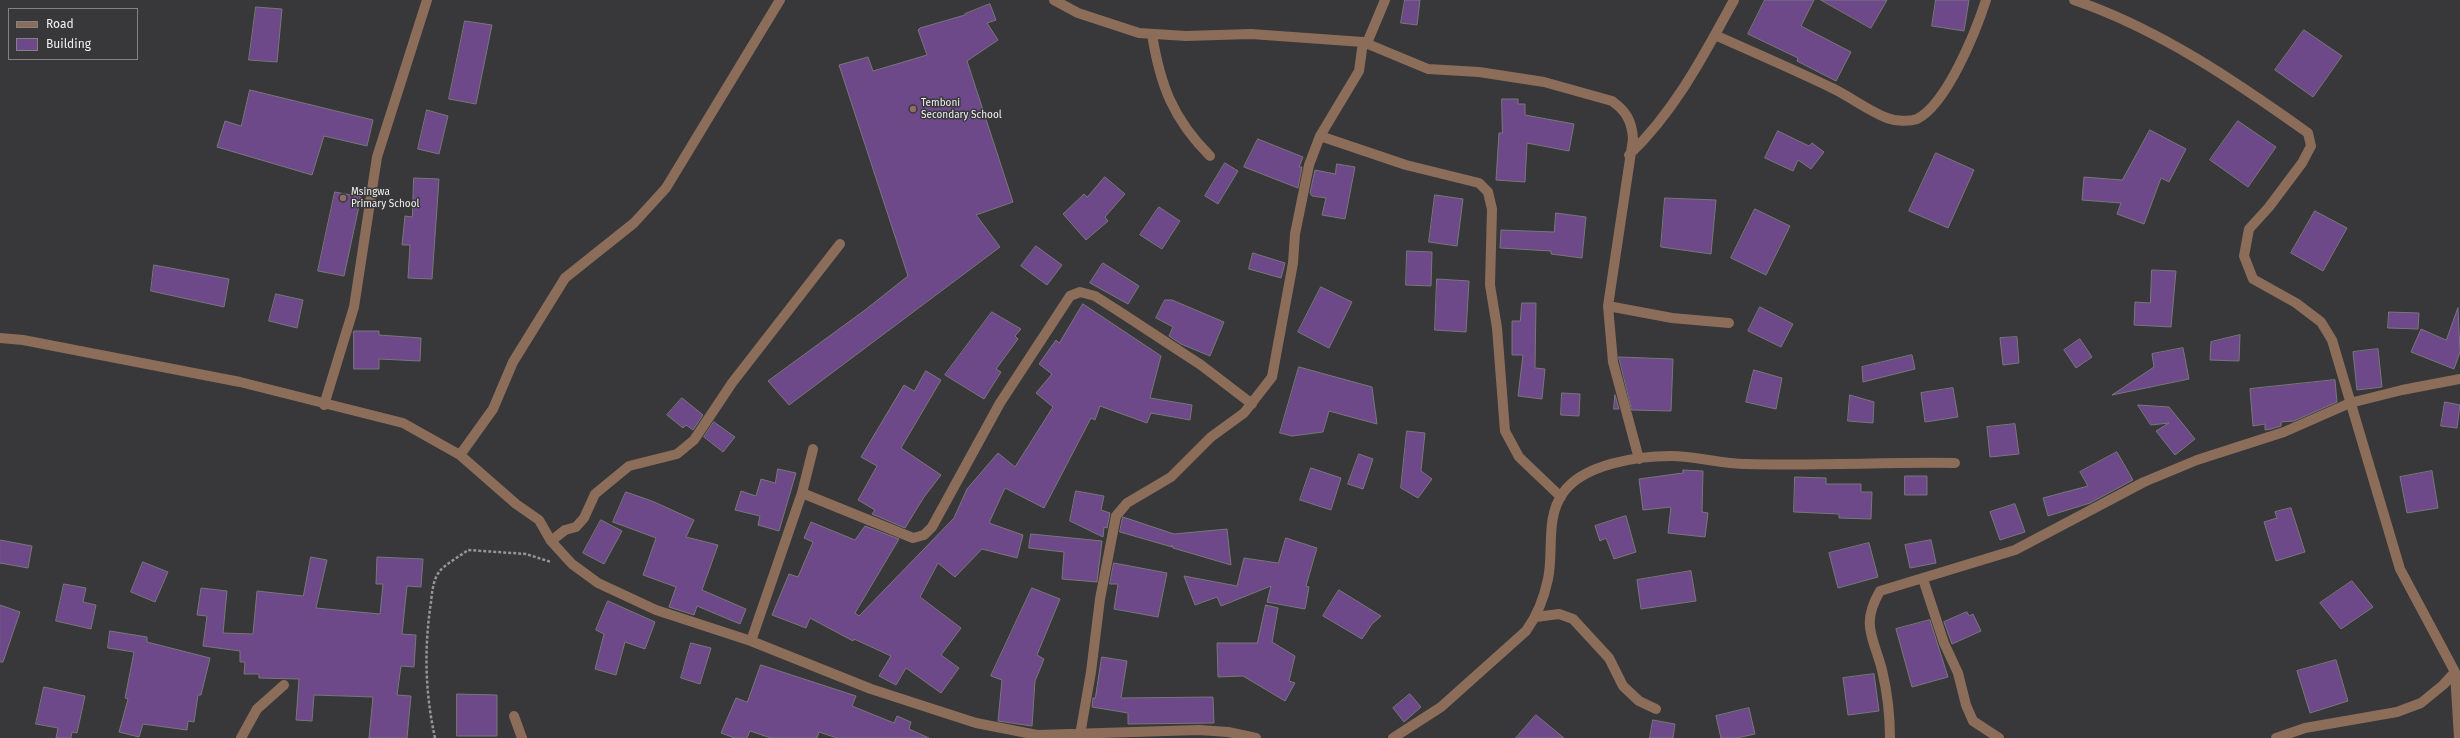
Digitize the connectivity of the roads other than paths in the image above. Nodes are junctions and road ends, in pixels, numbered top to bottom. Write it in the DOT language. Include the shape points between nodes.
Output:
graph roads {
  1 [pos="427,0"];
  2 [pos="780,0"];
  3 [pos="1054,0"];
  4 [pos="1385,0"];
  5 [pos="1734,0"];
  6 [pos="1986,0"];
  7 [pos="2074,0"];
  8 [pos="1152,34"];
  9 [pos="1715,35"];
  10 [pos="1365,42"];
  11 [pos="1320,136"];
  12 [pos="1629,155"];
  13 [pos="1210,156"];
  14 [pos="840,244"];
  15 [pos="1608,306"];
  16 [pos="1728,323"];
  17 [pos="0,338"];
  18 [pos="2460,379"];
  19 [pos="2350,403"];
  20 [pos="1252,404"];
  21 [pos="324,405"];
  22 [pos="813,449"];
  23 [pos="460,455"];
  24 [pos="1639,459"];
  25 [pos="1955,463"];
  26 [pos="802,493"];
  27 [pos="1561,497"];
  28 [pos="551,541"];
  29 [pos="1923,579"];
  30 [pos="1536,617"];
  31 [pos="751,641"];
  32 [pos="2456,675"];
  33 [pos="284,685"];
  34 [pos="1656,709"];
  35 [pos="514,716"];
  36 [pos="1080,735"];
  37 [pos="1038,736"];
  38 [pos="241,738"];
  39 [pos="522,738"];
  40 [pos="1256,738"];
  41 [pos="1393,738"];
  42 [pos="1890,738"];
  43 [pos="1999,738"];
  44 [pos="2276,738"];
  45 [pos="2458,738"];
  1 -- 21 [label="street" via="377,156 354,307"];
  2 -- 23 [label="street" via="666,188 634,224 566,278 513,362 493,408"];
  3 -- 8 [label="street" via="1106,24"];
  4 -- 10 [label="street"];
  5 -- 9 [label="street"];
  6 -- 9 [label="street" via="1974,36 1958,66 1931,110 1916,120 1900,121 1888,118 1835,89"];
  7 -- 19 [label="street" via="2102,10 2179,49 2240,84 2308,133 2311,146 2302,163 2249,229 2244,256 2253,279 2296,302 2322,322 2332,340"];
  8 -- 10 [label="street" via="1251,34"];
  8 -- 13 [label="street" via="1162,78 1176,114 1185,129"];
  9 -- 12 [label="street" via="1666,114"];
  10 -- 11 [label="street" via="1359,71"];
  10 -- 12 [label="street" via="1428,69 1479,72 1544,82 1612,101 1628,117 1632,127 1633,138"];
  11 -- 20 [label="street" via="1309,165 1295,234 1294,263 1272,378"];
  11 -- 27 [label="street" via="1406,165 1479,183 1488,192 1492,209 1490,285 1505,431 1518,457"];
  12 -- 15 [label="street"];
  14 -- 28 [label="street" via="732,383 694,440 677,454 629,466 595,494 584,518 576,527 566,530"];
  15 -- 16 [label="street" via="1672,318"];
  15 -- 24 [label="street" via="1613,362"];
  17 -- 21 [label="street" via="23,340 240,382"];
  18 -- 19 [label="street"];
  19 -- 29 [label="street" via="2284,432 2197,460 2144,482 2015,550"];
  19 -- 32 [label="street" via="2400,569"];
  20 -- 26 [label="street" via="1201,365 1120,312 1095,296 1080,292 1070,296 1046,331 1000,403 932,527 924,535 913,538"];
  20 -- 36 [label="street" via="1211,438 1171,477 1127,503 1116,516 1100,599"];
  21 -- 23 [label="street" via="403,424"];
  22 -- 26 [label="street"];
  23 -- 28 [label="street" via="516,504 539,520"];
  24 -- 25 [label="street" via="1671,456 1745,464"];
  24 -- 27 [label="street" via="1594,469 1573,482"];
  26 -- 31 [label="street"];
  27 -- 30 [label="street" via="1556,507 1551,534 1548,578"];
  28 -- 31 [label="street" via="572,564 598,583 656,610"];
  29 -- 42 [label="street" via="1880,592 1871,607 1870,640 1882,670"];
  29 -- 43 [label="street" via="1944,643 1958,673 1972,721"];
  30 -- 34 [label="street" via="1559,614 1572,619 1609,658 1623,686 1639,701"];
  30 -- 41 [label="street" via="1526,631 1486,669 1441,707"];
  31 -- 37 [label="street" via="871,689 976,723"];
  32 -- 44 [label="street" via="2421,703 2397,712 2305,728"];
  32 -- 45 [label="street"];
  33 -- 38 [label="street" via="257,708"];
  35 -- 39 [label="street"];
  36 -- 37 [label="street"];
  36 -- 40 [label="street" via="1199,730 1228,732"];
}
